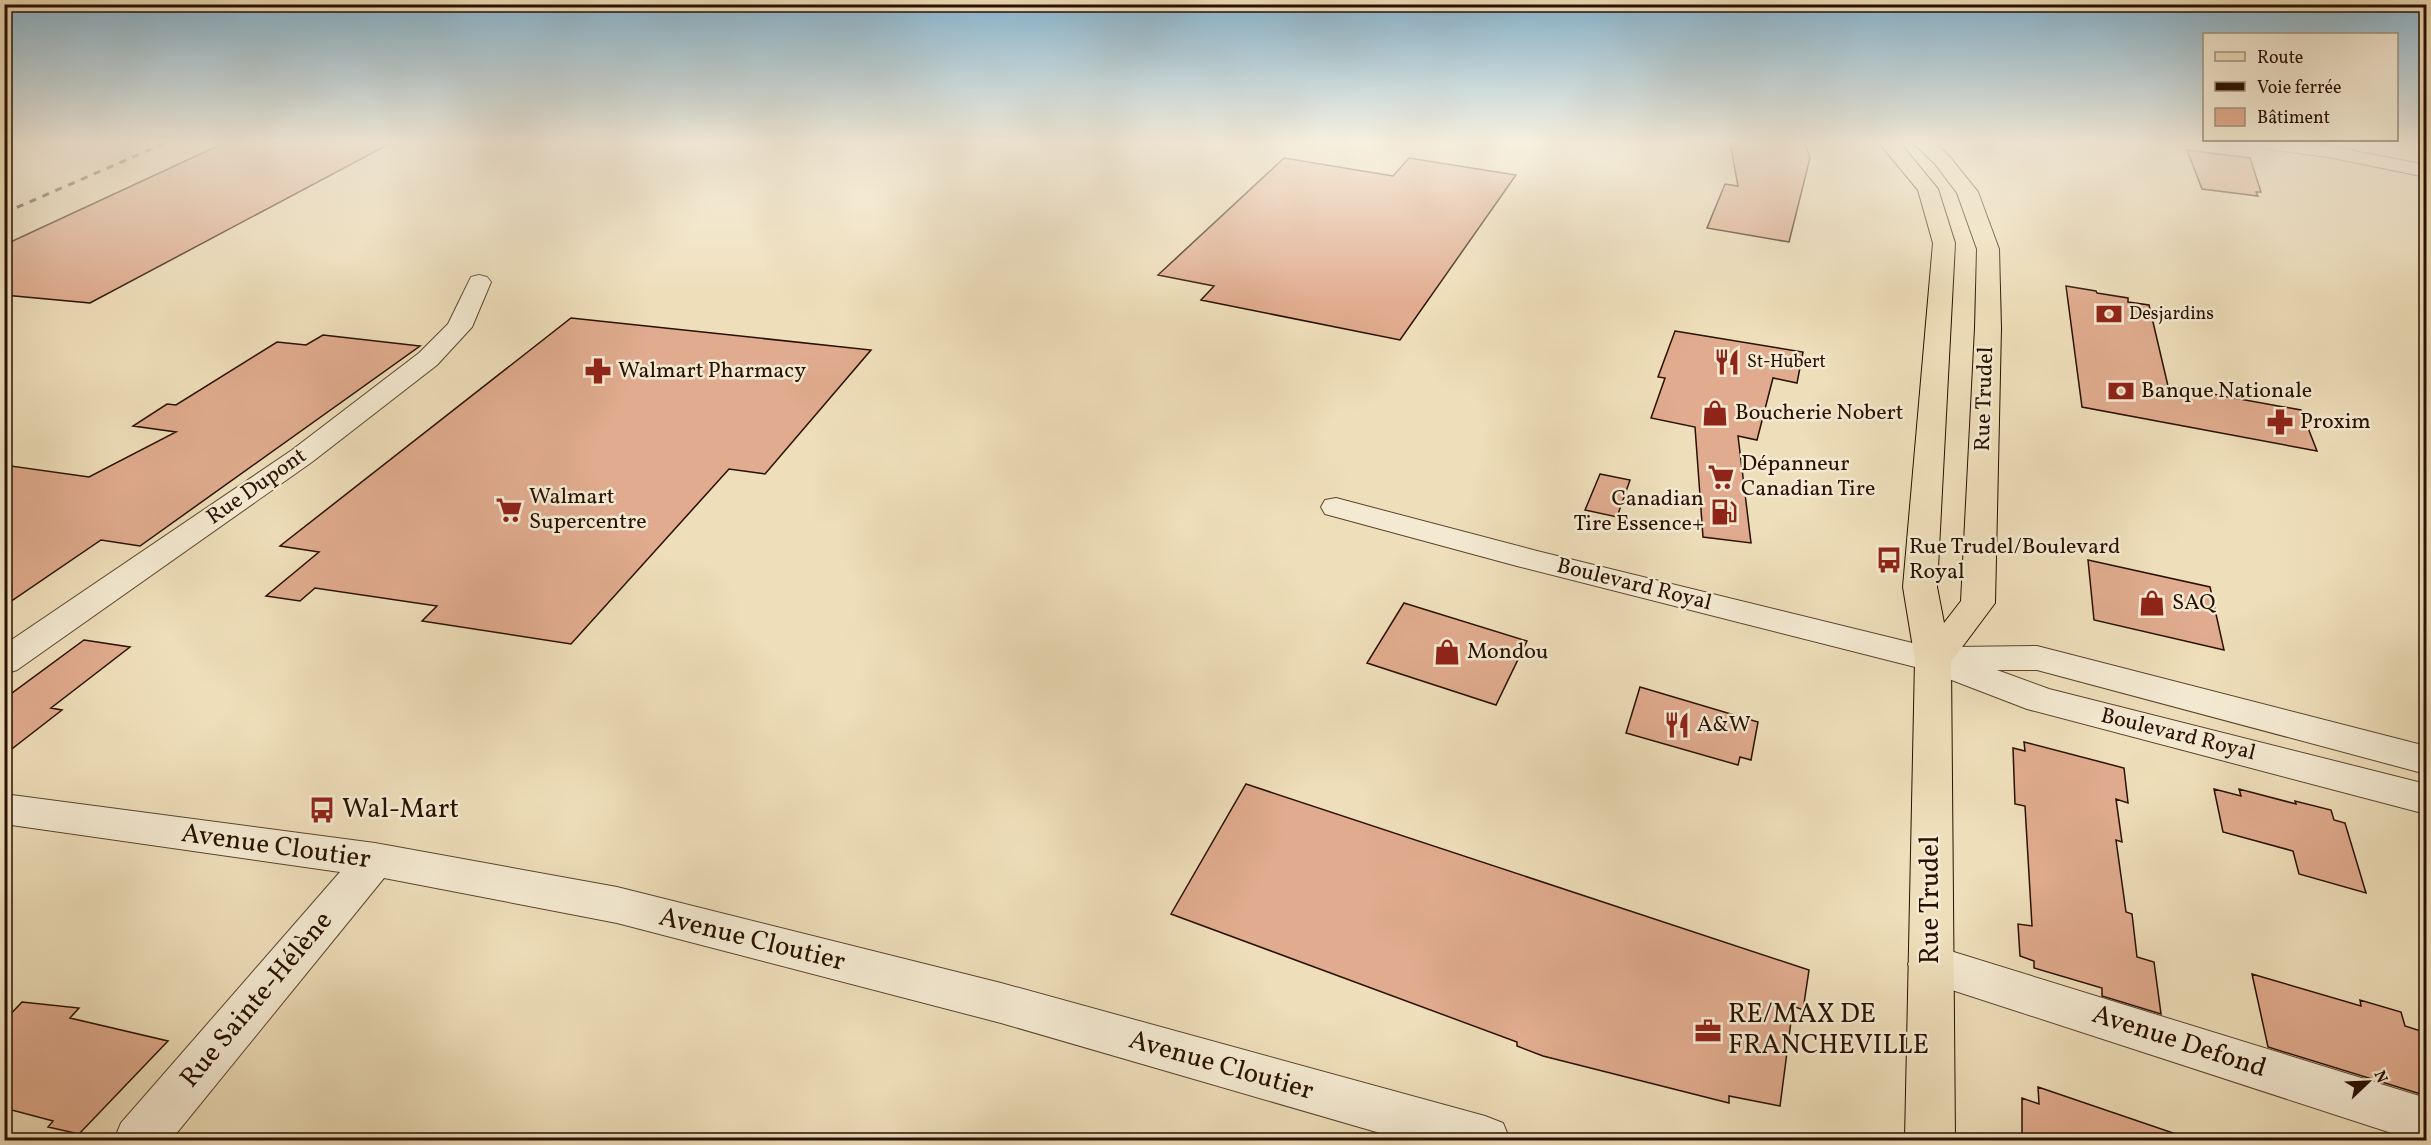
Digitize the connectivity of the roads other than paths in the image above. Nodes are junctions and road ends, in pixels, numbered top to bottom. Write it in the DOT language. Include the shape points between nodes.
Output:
graph roads {
  1 [pos="1930,196"];
  2 [pos="1969,196"];
  3 [pos="479,282"];
  4 [pos="1336,507"];
  5 [pos="1933,660"];
  6 [pos="4,662"];
  7 [pos="2427,760"];
  8 [pos="2427,799"];
  9 [pos="4,809"];
  10 [pos="375,861"];
  11 [pos="1931,964"];
  12 [pos="2427,1120"];
  13 [pos="139,1140"];
  14 [pos="1485,1140"];
  15 [pos="1930,1140"];
  1 -- 5 [label="main road, Rue Trudel" via="1944,243 1920,586"];
  2 -- 5 [label="main road, Rue Trudel" via="1988,249 1978,603"];
  3 -- 6 [label="street, Rue Dupont" via="459,327 428,359 302,456"];
  4 -- 5 [label="street, Boulevard Royal"];
  5 -- 7 [label="street, Boulevard Royal" via="2037,658"];
  5 -- 8 [label="street, Boulevard Royal" via="2040,700"];
  5 -- 11 [label="main road, Rue Trudel"];
  9 -- 10 [label="street, Avenue Cloutier"];
  10 -- 13 [label="street, Rue Sainte-Hélène"];
  10 -- 14 [label="street, Avenue Cloutier" via="641,911 1001,1003"];
  11 -- 12 [label="street, Avenue Defond"];
  11 -- 15 [label="main road, Rue Trudel"];
}
